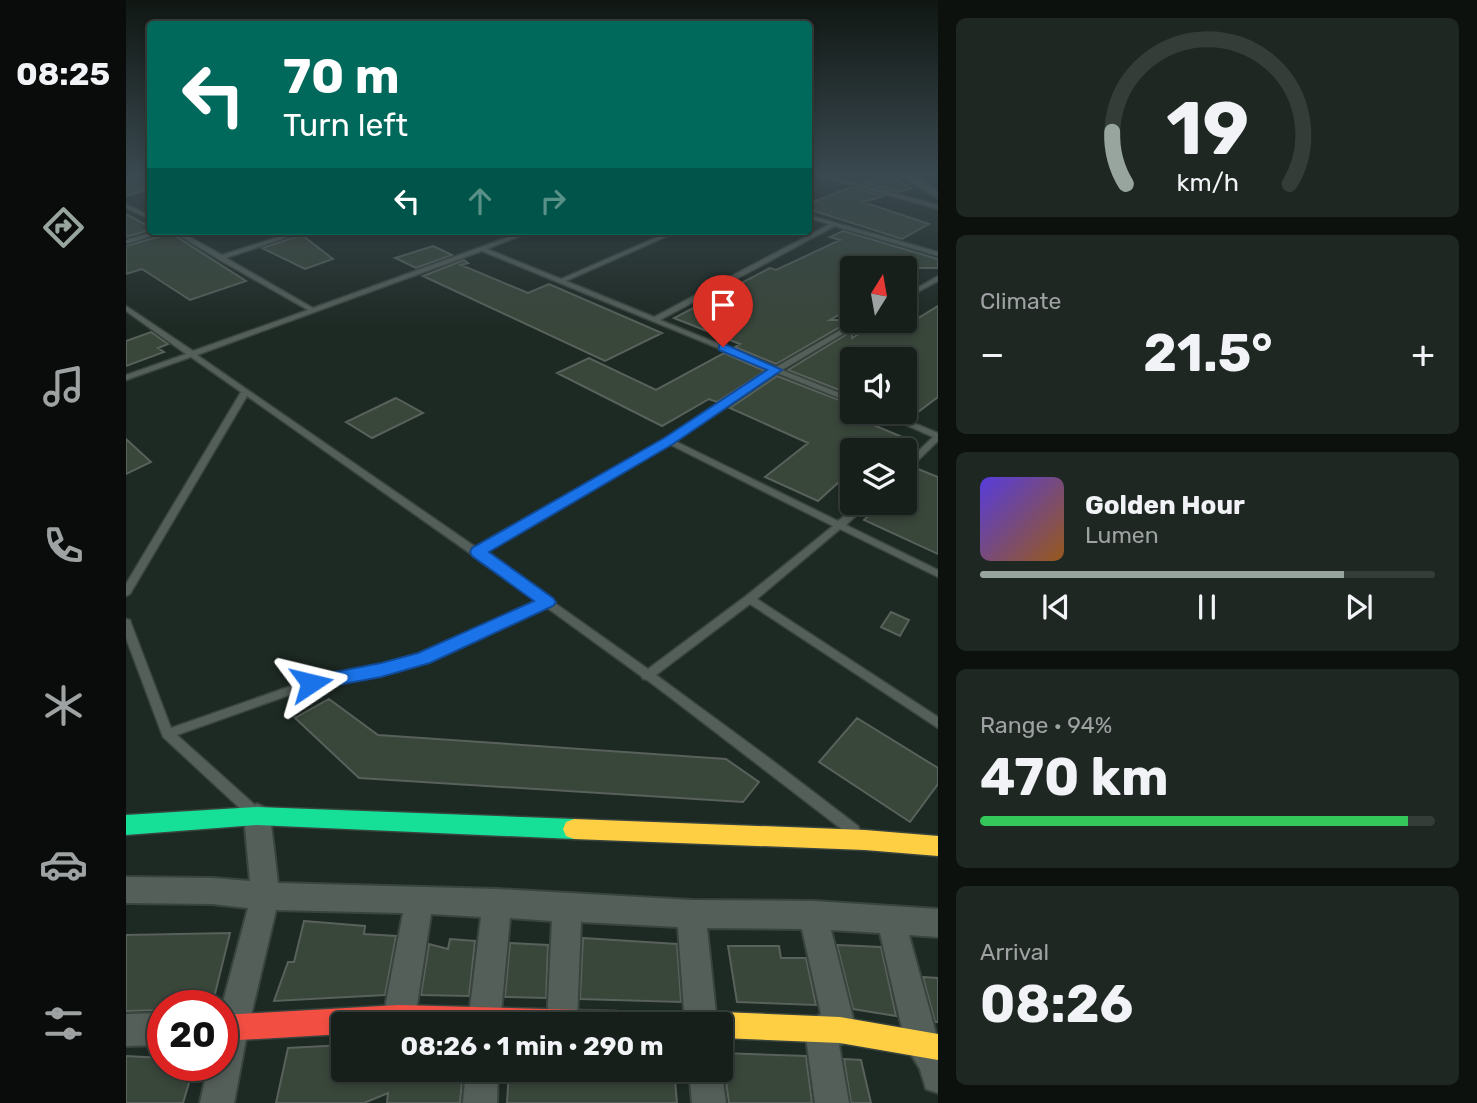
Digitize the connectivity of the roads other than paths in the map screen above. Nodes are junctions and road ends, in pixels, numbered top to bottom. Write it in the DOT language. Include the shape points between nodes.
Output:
graph roads {
  1 [pos="831,225"];
  2 [pos="839,225"];
  3 [pos="150,235"];
  4 [pos="182,235"];
  5 [pos="291,235"];
  6 [pos="520,235"];
  7 [pos="667,235"];
  8 [pos="126,242"];
  9 [pos="483,249"];
  10 [pos="938,254"];
  11 [pos="220,258"];
  12 [pos="938,278"];
  13 [pos="561,281"];
  14 [pos="917,289"];
  15 [pos="126,308"];
  16 [pos="313,310"];
  17 [pos="656,319"];
  18 [pos="840,333"];
  19 [pos="191,354"];
  20 [pos="776,370"];
  21 [pos="126,378"];
  22 [pos="245,391"];
  23 [pos="840,396"];
  24 [pos="908,424"];
  25 [pos="938,437"];
  26 [pos="669,441"];
  27 [pos="917,457"];
  28 [pos="853,515"];
  29 [pos="842,525"];
  30 [pos="478,552"];
  31 [pos="938,574"];
  32 [pos="126,592"];
  33 [pos="750,600"];
  34 [pos="547,602"];
  35 [pos="126,623"];
  36 [pos="647,676"];
  37 [pos="938,723"];
  38 [pos="167,734"];
  39 [pos="257,816"];
  40 [pos="126,825"];
  41 [pos="865,840"];
  42 [pos="938,846"];
  43 [pos="126,890"];
  44 [pos="265,896"];
  45 [pos="419,900"];
  46 [pos="497,903"];
  47 [pos="567,908"];
  48 [pos="691,914"];
  49 [pos="813,915"];
  50 [pos="891,920"];
  51 [pos="938,923"];
  52 [pos="238,990"];
  53 [pos="400,1012"];
  54 [pos="485,1012"];
  55 [pos="561,1012"];
  56 [pos="700,1012"];
  57 [pos="331,1022"];
  58 [pos="733,1026"];
  59 [pos="238,1027"];
  60 [pos="147,1029"];
  61 [pos="126,1030"];
  62 [pos="830,1030"];
  63 [pos="930,1046"];
  64 [pos="938,1077"];
  65 [pos="220,1081"];
  66 [pos="481,1082"];
  67 [pos="707,1082"];
  68 [pos="217,1103"];
  69 [pos="480,1103"];
  70 [pos="709,1103"];
  71 [pos="832,1103"];
  1 -- 17 [label="lane"];
  2 -- 10 [label="lane"];
  3 -- 8 [label="lane"];
  4 -- 11 [label="lane"];
  5 -- 11 [label="lane"];
  6 -- 9 [label="lane"];
  7 -- 13 [label="lane"];
  9 -- 13 [label="lane"];
  9 -- 16 [label="lane"];
  11 -- 16 [label="lane"];
  12 -- 14 [label="lane"];
  13 -- 17 [label="lane"];
  15 -- 19 [label="lane"];
  16 -- 19 [label="lane"];
  17 -- 20 [label="lane"];
  18 -- 20 [label="lane"];
  19 -- 21 [label="lane"];
  19 -- 22 [label="lane"];
  20 -- 23 [label="lane"];
  20 -- 26 [label="lane"];
  22 -- 30 [label="lane"];
  22 -- 32 [label="lane"];
  24 -- 25 [label="lane"];
  25 -- 27 [label="lane"];
  26 -- 29 [label="lane"];
  26 -- 30 [label="lane"];
  28 -- 29 [label="lane"];
  29 -- 31 [label="lane"];
  29 -- 33 [label="lane"];
  30 -- 34 [label="lane"];
  33 -- 36 [label="lane"];
  33 -- 37 [label="lane"];
  34 -- 36 [label="lane"];
  34 -- 38 [label="lane" via="423,658 311,683"];
  35 -- 38 [label="lane"];
  36 -- 41 [label="lane" via="742,743"];
  38 -- 39 [label="lane"];
  39 -- 40 [label="street"];
  39 -- 41 [label="street"];
  39 -- 44 [label="street"];
  41 -- 42 [label="street"];
  43 -- 44 [label="street"];
  44 -- 45 [label="street"];
  44 -- 52 [label="street"];
  45 -- 46 [label="street"];
  45 -- 53 [label="street"];
  46 -- 47 [label="street"];
  46 -- 54 [label="street"];
  47 -- 48 [label="street"];
  47 -- 55 [label="street"];
  48 -- 49 [label="street"];
  48 -- 56 [label="street"];
  49 -- 50 [label="street"];
  49 -- 62 [label="street"];
  50 -- 51 [label="street"];
  50 -- 63 [label="street"];
  57 -- 59 [label="street"];
  58 -- 62 [label="street"];
  60 -- 61 [label="street"];
  62 -- 63 [label="street"];
  62 -- 71 [label="street"];
  63 -- 64 [label="street"];
  65 -- 68 [label="street"];
  66 -- 69 [label="street"];
  67 -- 70 [label="street"];
}
